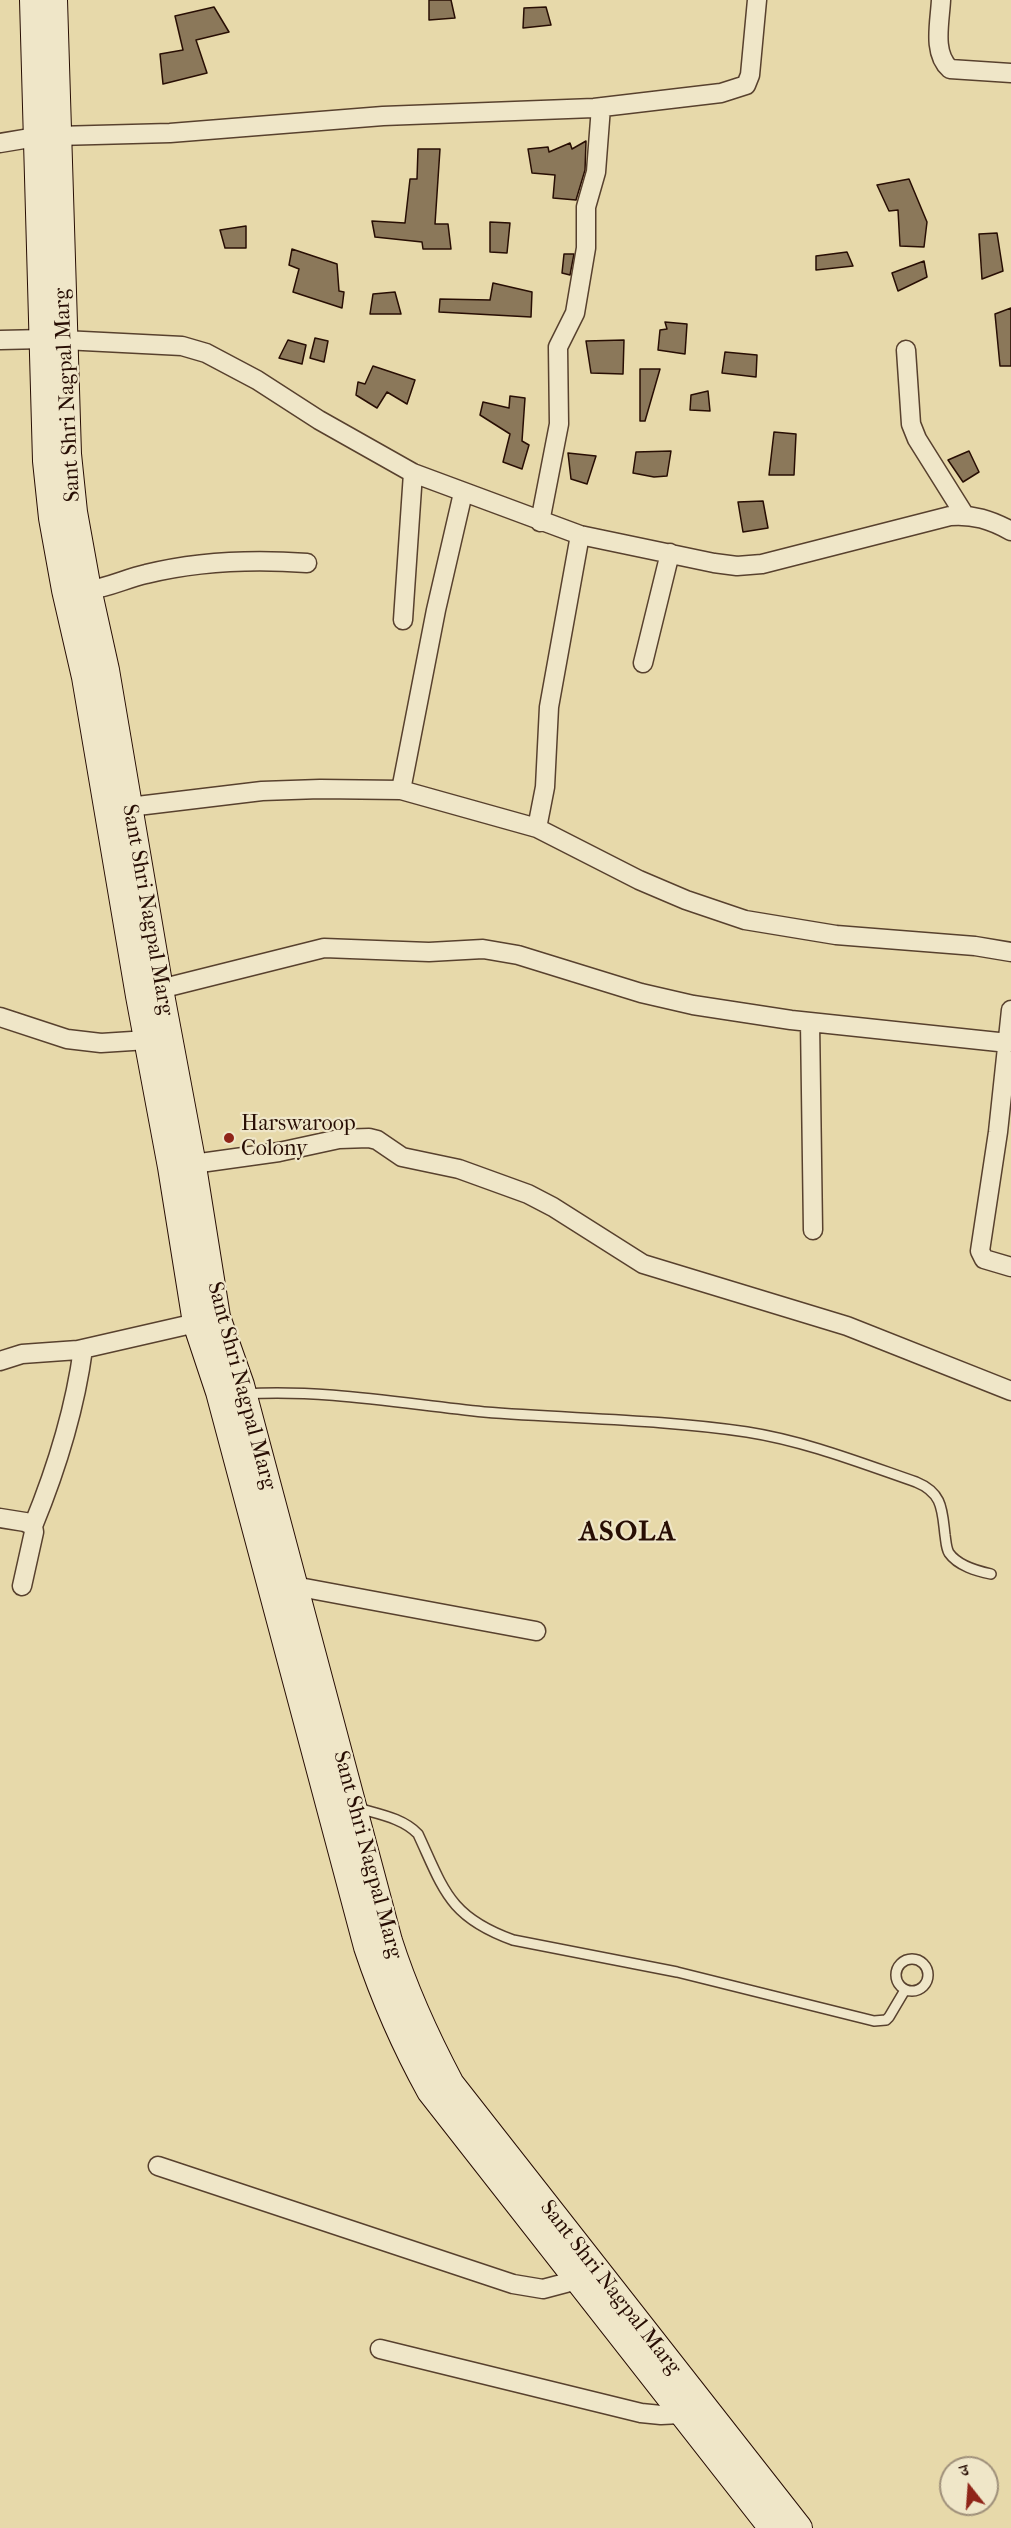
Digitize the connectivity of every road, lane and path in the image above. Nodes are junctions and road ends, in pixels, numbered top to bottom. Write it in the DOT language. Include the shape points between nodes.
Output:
graph roads {
  1 [pos="33,0"];
  2 [pos="54,0"];
  3 [pos="758,0"];
  4 [pos="941,0"];
  5 [pos="1011,74"];
  6 [pos="601,107"];
  7 [pos="47,136"];
  8 [pos="0,143"];
  9 [pos="0,340"];
  10 [pos="54,340"];
  11 [pos="906,350"];
  12 [pos="412,473"];
  13 [pos="463,493"];
  14 [pos="964,514"];
  15 [pos="540,522"];
  16 [pos="1011,531"];
  17 [pos="580,535"];
  18 [pos="670,553"];
  19 [pos="306,562"];
  20 [pos="88,590"];
  21 [pos="404,620"];
  22 [pos="643,663"];
  23 [pos="401,790"];
  24 [pos="129,807"];
  25 [pos="537,828"];
  26 [pos="1011,952"];
  27 [pos="160,989"];
  28 [pos="1011,1010"];
  29 [pos="0,1017"];
  30 [pos="810,1022"];
  31 [pos="148,1040"];
  32 [pos="1008,1043"];
  33 [pos="193,1164"];
  34 [pos="813,1230"];
  35 [pos="1011,1267"];
  36 [pos="196,1323"];
  37 [pos="83,1349"];
  38 [pos="0,1361"];
  39 [pos="1011,1391"];
  40 [pos="243,1394"];
  41 [pos="0,1518"];
  42 [pos="33,1526"];
  43 [pos="991,1574"];
  44 [pos="22,1586"];
  45 [pos="294,1586"];
  46 [pos="536,1631"];
  47 [pos="353,1806"];
  48 [pos="905,1990"];
  49 [pos="158,2166"];
  50 [pos="577,2280"];
  51 [pos="380,2349"];
  52 [pos="681,2414"];
  53 [pos="772,2528"];
  54 [pos="799,2528"];
  1 -- 7 [label="main road, Sant Shri Nagpal Marg"];
  2 -- 7 [label="main road, Sant Shri Nagpal Marg"];
  3 -- 6 [label="street" via="746,85 721,93"];
  4 -- 5 [label="street" via="939,47 945,64 950,69"];
  6 -- 7 [label="street" via="383,116 170,133"];
  6 -- 15 [label="street" via="596,172 586,207 586,248 575,313 558,347 559,424"];
  7 -- 8 [label="street"];
  7 -- 10 [label="main road, Sant Shri Nagpal Marg"];
  9 -- 10 [label="street"];
  10 -- 12 [label="street" via="182,346 206,353"];
  10 -- 20 [label="main road, Sant Shri Nagpal Marg" via="74,512"];
  10 -- 31 [label="main road, Sant Shri Nagpal Marg" via="46,461 52,518 85,677"];
  11 -- 14 [label="street" via="911,424"];
  12 -- 13 [label="street"];
  12 -- 21 [label="street"];
  13 -- 15 [label="street"];
  13 -- 23 [label="street"];
  14 -- 16 [label="street"];
  14 -- 18 [label="street" via="762,564 736,566"];
  15 -- 17 [label="street"];
  17 -- 18 [label="street"];
  17 -- 25 [label="street" via="549,707 546,787"];
  18 -- 22 [label="street"];
  19 -- 20 [label="street" via="222,561 146,574"];
  20 -- 24 [label="main road, Sant Shri Nagpal Marg"];
  23 -- 24 [label="street" via="262,791"];
  23 -- 25 [label="street"];
  24 -- 27 [label="main road, Sant Shri Nagpal Marg"];
  25 -- 26 [label="street" via="639,880 745,920 836,935"];
  27 -- 30 [label="street" via="324,948 483,950 519,955 693,1005"];
  27 -- 33 [label="main road, Sant Shri Nagpal Marg"];
  28 -- 32 [label="street"];
  29 -- 31 [label="street" via="67,1039 101,1043"];
  30 -- 32 [label="street"];
  30 -- 34 [label="street"];
  31 -- 36 [label="main road, Sant Shri Nagpal Marg"];
  32 -- 35 [label="street" via="980,1251 984,1259"];
  33 -- 39 [label="street" via="339,1139 377,1140 402,1157 459,1169 528,1194 643,1264 847,1326"];
  33 -- 40 [label="main road, Sant Shri Nagpal Marg" via="217,1317"];
  36 -- 37 [label="street"];
  36 -- 50 [label="main road, Sant Shri Nagpal Marg" via="219,1392 380,1987 430,2091"];
  37 -- 38 [label="street" via="22,1354"];
  37 -- 42 [label="street" via="79,1382 47,1493"];
  40 -- 43 [label="lane" via="297,1392 493,1412 628,1419 748,1432 789,1441 932,1490 938,1497 948,1552 961,1563"];
  40 -- 45 [label="main road, Sant Shri Nagpal Marg"];
  41 -- 42 [label="street"];
  42 -- 44 [label="street"];
  45 -- 46 [label="street"];
  45 -- 47 [label="main road, Sant Shri Nagpal Marg"];
  47 -- 48 [label="lane" via="412,1827 449,1899 466,1916 513,1940 677,1972 873,2021 886,2020"];
  47 -- 54 [label="main road, Sant Shri Nagpal Marg" via="402,1980 424,2035 451,2084"];
  49 -- 50 [label="street" via="513,2284 543,2289"];
  50 -- 52 [label="main road, Sant Shri Nagpal Marg"];
  51 -- 52 [label="street" via="641,2413"];
  52 -- 53 [label="main road, Sant Shri Nagpal Marg"];
}
